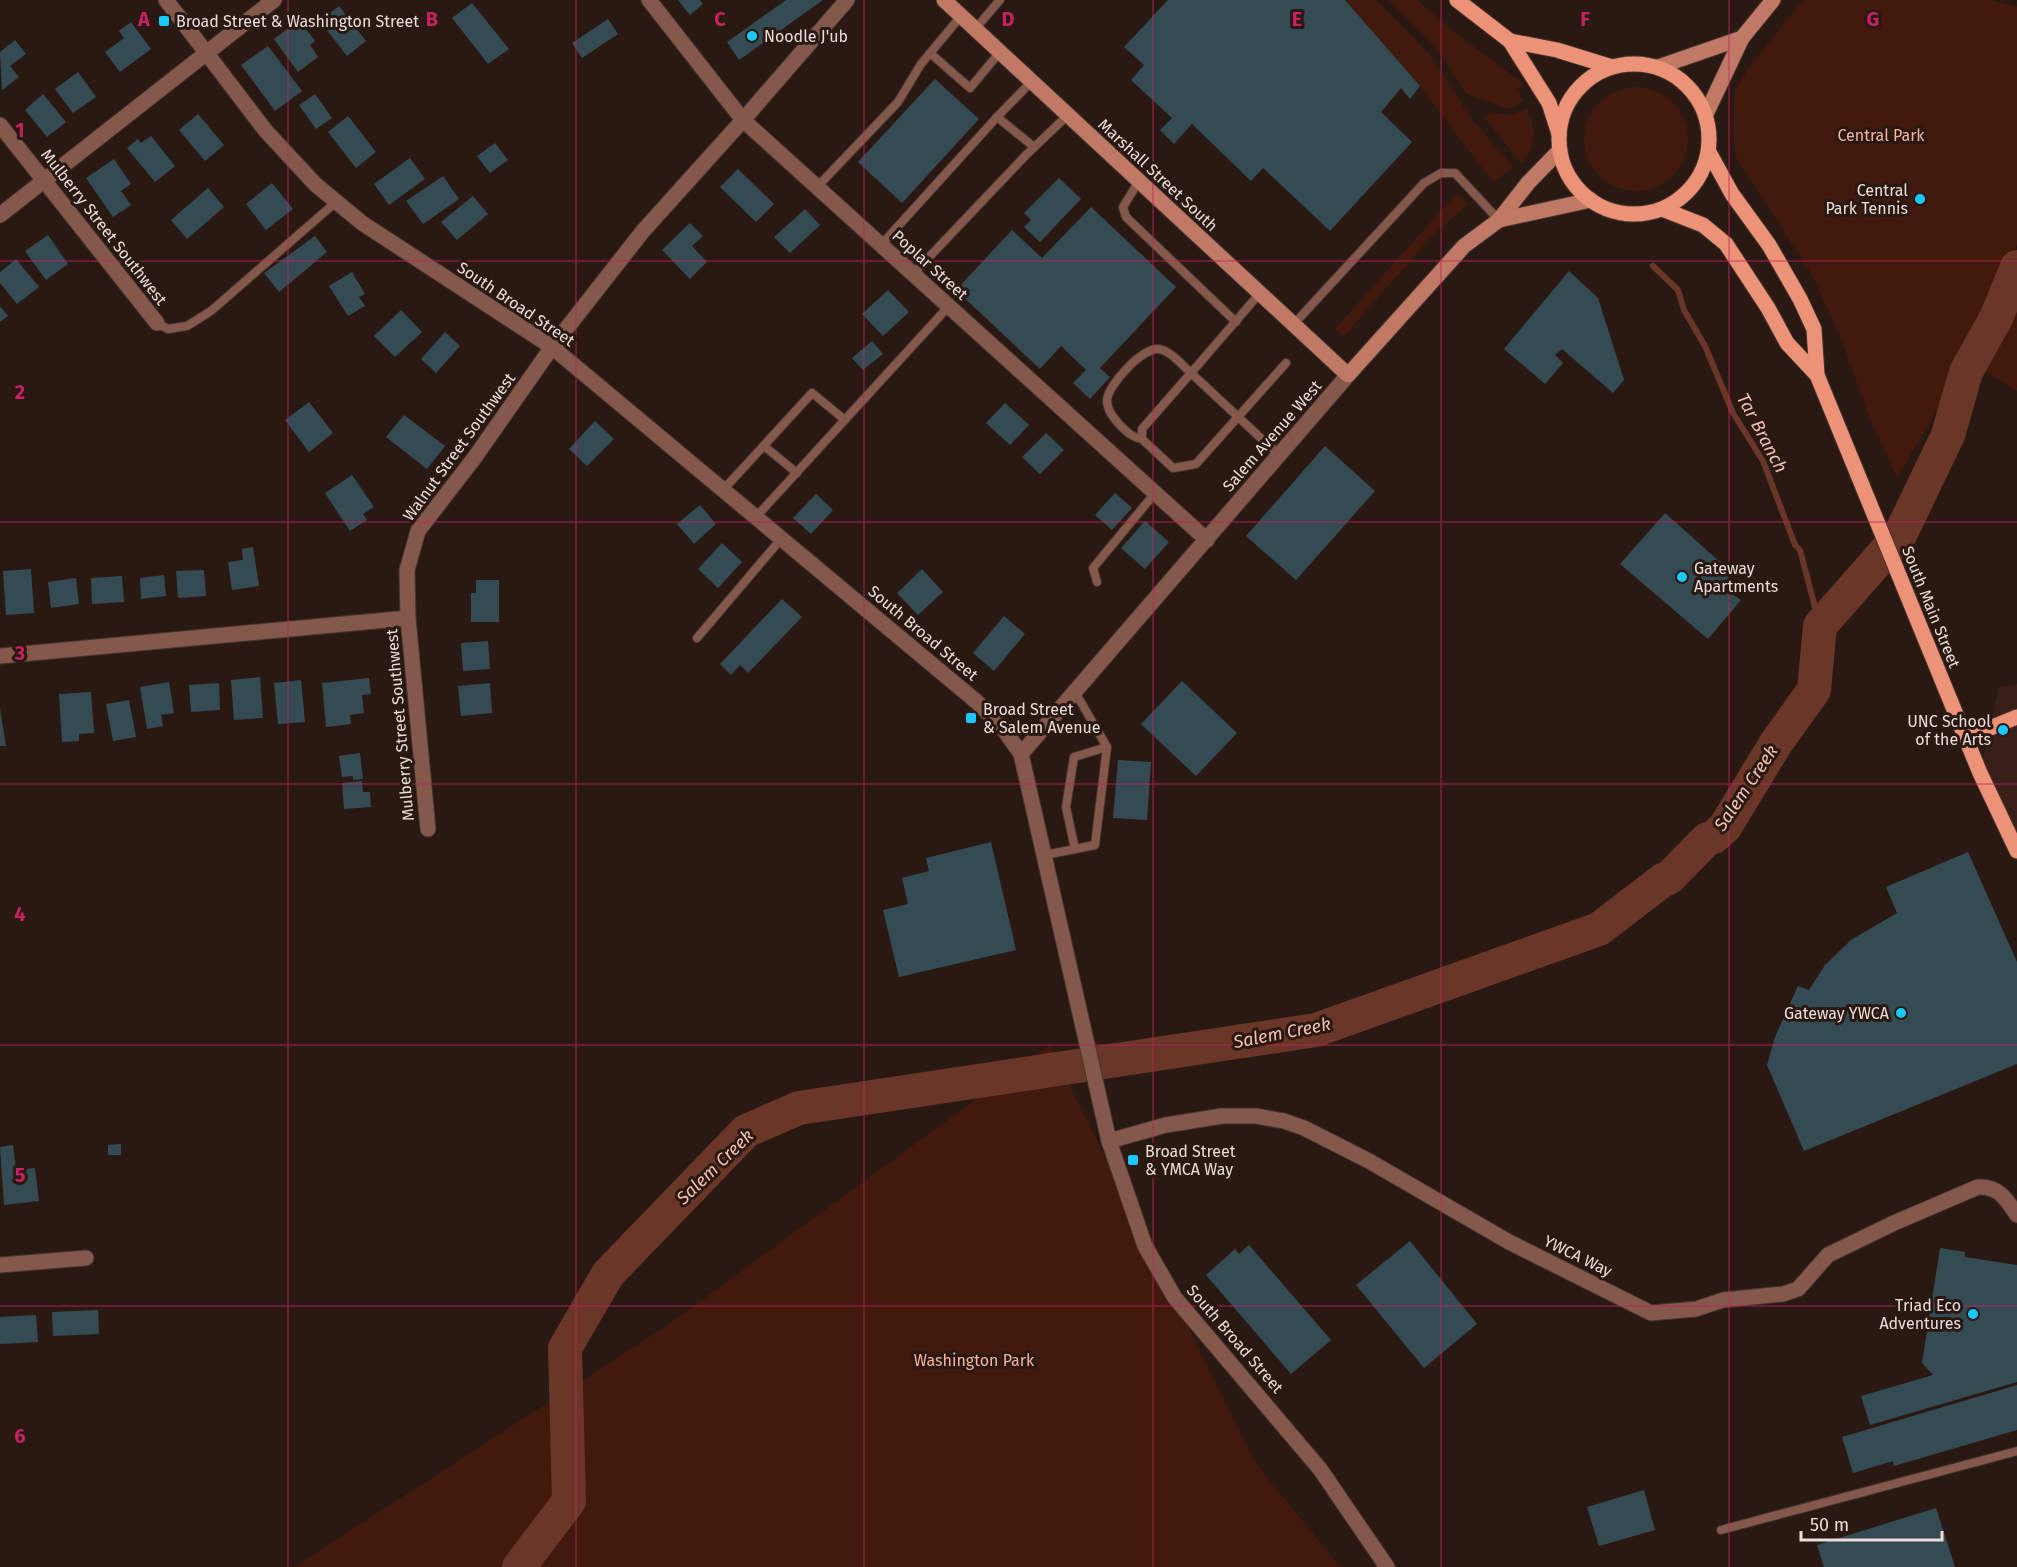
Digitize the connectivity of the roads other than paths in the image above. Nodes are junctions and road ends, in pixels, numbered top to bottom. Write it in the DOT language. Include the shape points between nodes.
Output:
graph roads {
  1 [pos="166,0"];
  2 [pos="274,0"];
  3 [pos="649,0"];
  4 [pos="847,0"];
  5 [pos="944,0"];
  6 [pos="1000,0"];
  7 [pos="1457,0"];
  8 [pos="1773,0"];
  9 [pos="961,16"];
  10 [pos="975,29"];
  11 [pos="1742,38"];
  12 [pos="1510,41"];
  13 [pos="206,51"];
  14 [pos="1000,51"];
  15 [pos="930,53"];
  16 [pos="1612,67"];
  17 [pos="1658,67"];
  18 [pos="1032,81"];
  19 [pos="1706,114"];
  20 [pos="1068,115"];
  21 [pos="997,117"];
  22 [pos="743,120"];
  23 [pos="0,125"];
  24 [pos="1559,134"];
  25 [pos="1034,147"];
  26 [pos="1560,150"];
  27 [pos="1709,152"];
  28 [pos="44,181"];
  29 [pos="1139,181"];
  30 [pos="817,187"];
  31 [pos="1591,200"];
  32 [pos="336,202"];
  33 [pos="1662,209"];
  34 [pos="0,215"];
  35 [pos="1498,219"];
  36 [pos="881,245"];
  37 [pos="913,274"];
  38 [pos="1260,294"];
  39 [pos="949,306"];
  40 [pos="1236,322"];
  41 [pos="157,323"];
  42 [pos="1293,325"];
  43 [pos="552,347"];
  44 [pos="1286,363"];
  45 [pos="1191,373"];
  46 [pos="1348,375"];
  47 [pos="1817,375"];
  48 [pos="1239,417"];
  49 [pos="845,420"];
  50 [pos="1142,439"];
  51 [pos="764,446"];
  52 [pos="1279,455"];
  53 [pos="797,472"];
  54 [pos="723,490"];
  55 [pos="1155,493"];
  56 [pos="756,518"];
  57 [pos="781,539"];
  58 [pos="1207,540"];
  59 [pos="1097,582"];
  60 [pos="408,618"];
  61 [pos="697,638"];
  62 [pos="0,656"];
  63 [pos="1075,692"];
  64 [pos="2017,717"];
  65 [pos="1966,738"];
  66 [pos="1107,747"];
  67 [pos="1021,754"];
  68 [pos="428,829"];
  69 [pos="1075,849"];
  70 [pos="2017,851"];
  71 [pos="1045,855"];
  72 [pos="1109,1141"];
  73 [pos="2017,1215"];
  74 [pos="86,1258"];
  75 [pos="0,1265"];
  76 [pos="2017,1451"];
  77 [pos="1721,1530"];
  78 [pos="1387,1567"];
  1 -- 13 [label="street, South Broad Street"];
  2 -- 13 [label="street"];
  3 -- 22 [label="street, Poplar Street"];
  4 -- 22 [label="street, Walnut Street Southwest"];
  5 -- 9 [label="main road, Marshall Street South"];
  6 -- 10 [label="lane"];
  7 -- 12 [label="main road"];
  8 -- 11 [label="main road"];
  9 -- 10 [label="main road, Marshall Street South"];
  9 -- 15 [label="lane"];
  10 -- 14 [label="main road, Marshall Street South"];
  11 -- 17 [label="main road"];
  11 -- 19 [label="main road"];
  12 -- 16 [label="main road"];
  12 -- 24 [label="main road" via="1549,103"];
  13 -- 28 [label="street"];
  13 -- 32 [label="street, South Broad Street" via="265,130"];
  14 -- 15 [label="lane" via="970,88"];
  14 -- 18 [label="main road, Marshall Street South"];
  15 -- 30 [label="lane" via="898,102"];
  16 -- 17 [label="main road" via="1635,63"];
  16 -- 24 [label="main road" via="1575,92 1564,112"];
  17 -- 19 [label="main road" via="1679,78 1695,94"];
  18 -- 20 [label="main road, Marshall Street South"];
  18 -- 21 [label="lane"];
  19 -- 27 [label="main road"];
  20 -- 25 [label="lane"];
  20 -- 29 [label="main road, Marshall Street South"];
  21 -- 25 [label="lane"];
  21 -- 36 [label="lane"];
  22 -- 30 [label="street, Poplar Street"];
  22 -- 43 [label="street, Walnut Street Southwest" via="643,231"];
  23 -- 28 [label="street, Mulberry Street Southwest"];
  24 -- 26 [label="main road"];
  25 -- 37 [label="lane"];
  26 -- 31 [label="main road" via="1576,187"];
  26 -- 35 [label="main road, Salem Avenue West"];
  27 -- 33 [label="main road" via="1693,186"];
  27 -- 47 [label="main road, South Main Street" via="1800,299 1814,329"];
  28 -- 34 [label="street"];
  28 -- 41 [label="street, Mulberry Street Southwest"];
  29 -- 38 [label="main road, Marshall Street South"];
  29 -- 40 [label="lane" via="1123,207 1126,217"];
  30 -- 36 [label="street, Poplar Street"];
  31 -- 33 [label="main road" via="1614,211"];
  31 -- 35 [label="main road"];
  32 -- 41 [label="lane" via="211,311 187,326 168,329"];
  32 -- 43 [label="street, South Broad Street"];
  33 -- 47 [label="main road, South Main Street" via="1703,225 1726,244 1787,343"];
  35 -- 42 [label="lane" via="1455,173 1441,173 1424,183"];
  35 -- 46 [label="main road, Salem Avenue West" via="1464,246"];
  36 -- 37 [label="street, Poplar Street"];
  37 -- 39 [label="street, Poplar Street"];
  38 -- 40 [label="lane"];
  38 -- 42 [label="main road, Marshall Street South"];
  39 -- 49 [label="lane"];
  39 -- 55 [label="street, Poplar Street"];
  40 -- 45 [label="lane"];
  42 -- 46 [label="main road, Marshall Street South"];
  43 -- 54 [label="street, South Broad Street"];
  43 -- 60 [label="street, Walnut Street Southwest" via="418,531 407,570"];
  44 -- 48 [label="lane"];
  45 -- 48 [label="lane"];
  45 -- 50 [label="lane" via="1142,429"];
  45 -- 50 [label="lane" via="1167,352 1157,349 1140,356 1111,389 1107,399 1109,410 1132,437"];
  46 -- 52 [label="street, Salem Avenue West"];
  47 -- 65 [label="main road, South Main Street"];
  48 -- 50 [label="lane" via="1196,464 1185,467 1173,468"];
  48 -- 52 [label="lane"];
  49 -- 51 [label="lane" via="812,393"];
  49 -- 53 [label="lane"];
  51 -- 53 [label="lane"];
  51 -- 54 [label="lane"];
  52 -- 58 [label="street, Salem Avenue West"];
  53 -- 56 [label="lane"];
  54 -- 56 [label="street, South Broad Street"];
  55 -- 58 [label="street, Poplar Street"];
  55 -- 59 [label="lane" via="1093,568"];
  56 -- 57 [label="street, South Broad Street"];
  57 -- 61 [label="lane"];
  57 -- 67 [label="street, South Broad Street" via="976,702 1002,727"];
  58 -- 63 [label="street, Salem Avenue West"];
  60 -- 62 [label="street"];
  60 -- 68 [label="street, Mulberry Street Southwest"];
  63 -- 66 [label="lane"];
  63 -- 67 [label="street, Salem Avenue West"];
  64 -- 65 [label="main road"];
  65 -- 70 [label="main road, South Main Street"];
  66 -- 69 [label="lane" via="1095,845"];
  66 -- 69 [label="lane" via="1074,757 1066,807"];
  67 -- 71 [label="street, South Broad Street"];
  69 -- 71 [label="lane"];
  71 -- 72 [label="street, South Broad Street"];
  72 -- 73 [label="street, YWCA Way" via="1192,1120 1256,1116 1284,1120 1369,1161 1509,1242 1652,1313 1674,1313 1723,1300 1798,1289 1828,1255 1978,1188 1991,1186 2003,1194"];
  72 -- 78 [label="street, South Broad Street" via="1145,1246 1175,1298 1320,1469"];
  74 -- 75 [label="street"];
  76 -- 77 [label="lane"];
}
